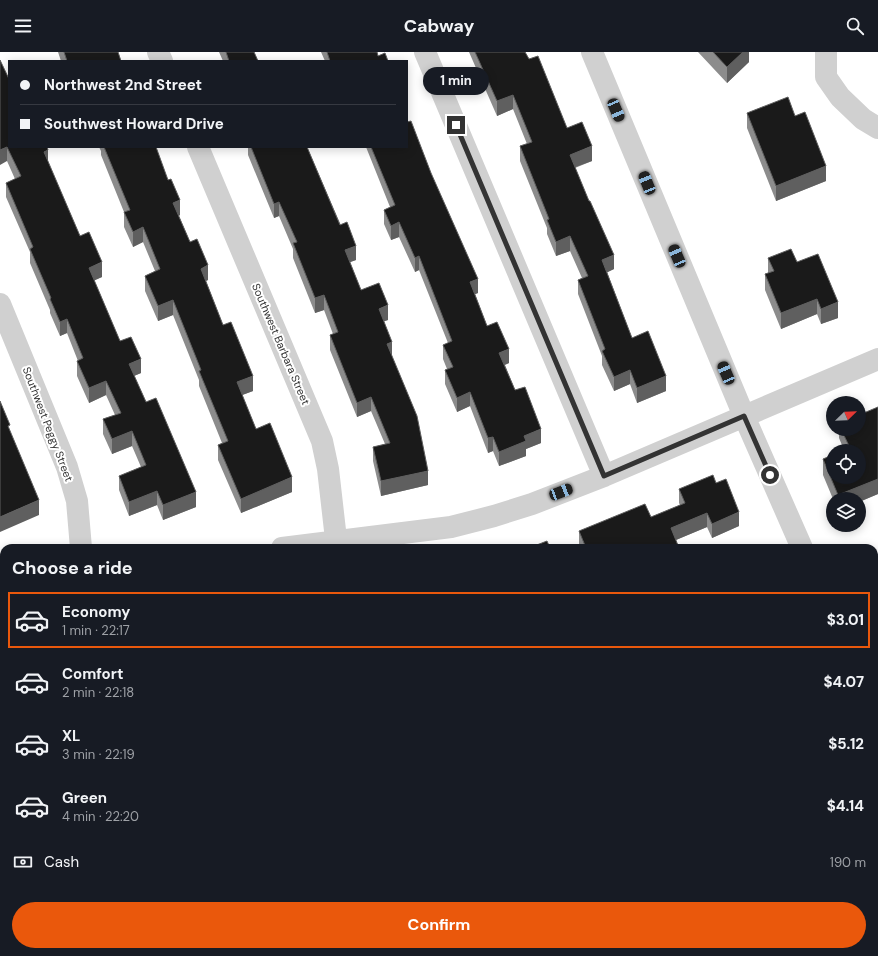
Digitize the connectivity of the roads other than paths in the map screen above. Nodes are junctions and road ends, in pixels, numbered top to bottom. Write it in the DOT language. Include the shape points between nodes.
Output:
graph roads {
  1 [pos="425,52"];
  2 [pos="592,52"];
  3 [pos="826,52"];
  4 [pos="878,128"];
  5 [pos="198,148"];
  6 [pos="0,304"];
  7 [pos="878,359"];
  8 [pos="744,416"];
  9 [pos="604,476"];
  10 [pos="81,544"];
  11 [pos="337,544"];
  12 [pos="343,544"];
  13 [pos="800,544"];
  1 -- 9 [label="street"];
  2 -- 8 [label="street"];
  3 -- 4 [label="street" via="826,77 840,96 863,119"];
  5 -- 11 [label="street, Southwest Barbara Street" via="322,441"];
  6 -- 10 [label="street, Southwest Peggy Street" via="67,467 77,501"];
  7 -- 8 [label="street"];
  8 -- 9 [label="street"];
  8 -- 13 [label="street"];
  9 -- 12 [label="street" via="494,516"];
}
